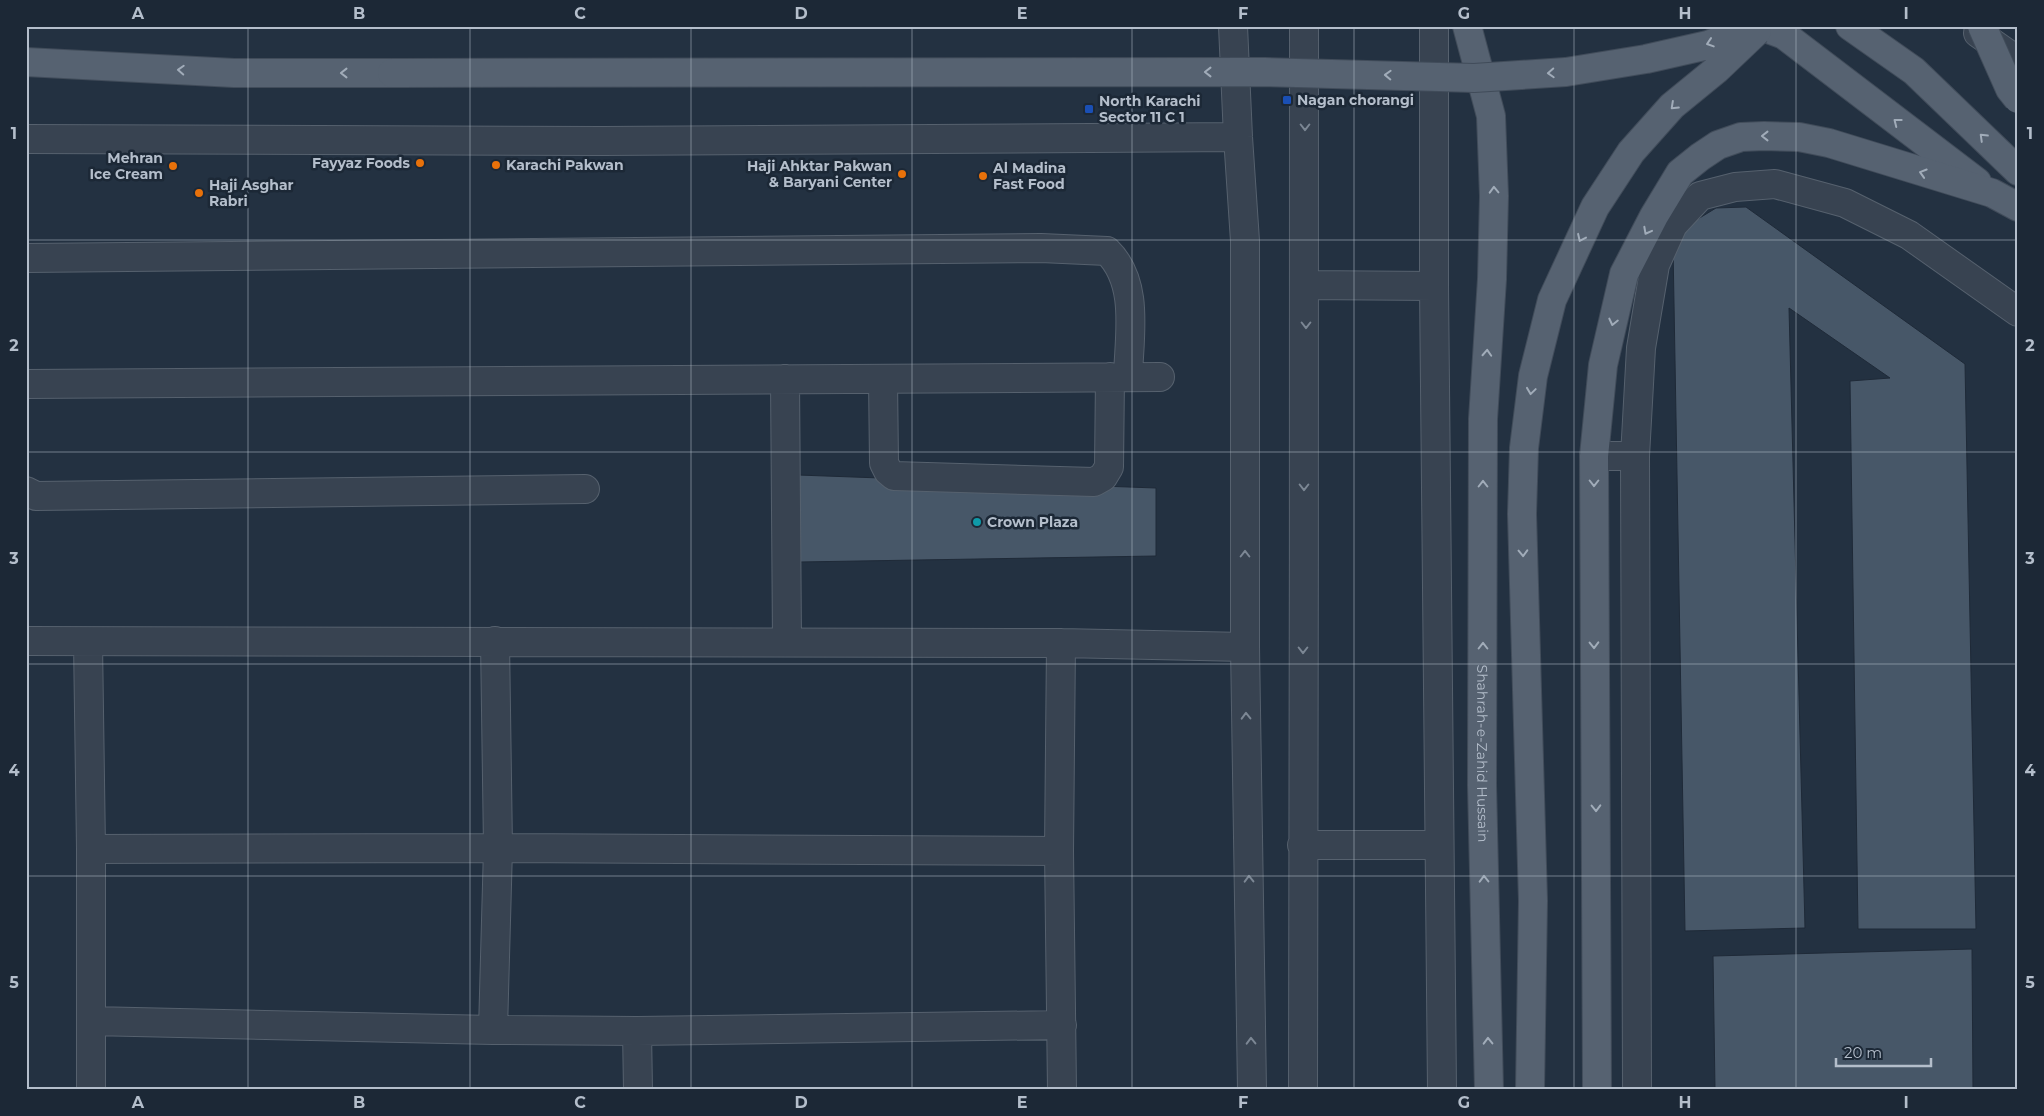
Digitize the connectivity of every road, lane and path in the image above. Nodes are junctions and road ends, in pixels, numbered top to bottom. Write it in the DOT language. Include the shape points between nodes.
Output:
graph roads {
  1 [pos="1233,26"];
  2 [pos="1304,26"];
  3 [pos="1434,26"];
  4 [pos="1467,26"];
  5 [pos="1756,26"];
  6 [pos="1761,26"];
  7 [pos="1850,26"];
  8 [pos="1969,26"];
  9 [pos="1982,26"];
  10 [pos="2018,61"];
  11 [pos="26,62"];
  12 [pos="2018,99"];
  13 [pos="1238,137"];
  14 [pos="26,138"];
  15 [pos="2018,171"];
  16 [pos="1992,193"];
  17 [pos="2018,206"];
  18 [pos="26,258"];
  19 [pos="1306,284"];
  20 [pos="1434,286"];
  21 [pos="2018,312"];
  22 [pos="1119,377"];
  23 [pos="1160,377"];
  24 [pos="785,379"];
  25 [pos="883,379"];
  26 [pos="26,384"];
  27 [pos="1594,456"];
  28 [pos="1635,456"];
  29 [pos="585,490"];
  30 [pos="26,491"];
  31 [pos="26,641"];
  32 [pos="495,641"];
  33 [pos="88,642"];
  34 [pos="787,642"];
  35 [pos="1062,643"];
  36 [pos="1245,647"];
  37 [pos="1302,845"];
  38 [pos="1439,845"];
  39 [pos="498,848"];
  40 [pos="91,849"];
  41 [pos="1059,851"];
  42 [pos="91,1022"];
  43 [pos="1062,1025"];
  44 [pos="493,1030"];
  45 [pos="637,1031"];
  46 [pos="91,1090"];
  47 [pos="638,1090"];
  48 [pos="1062,1090"];
  49 [pos="1252,1090"];
  50 [pos="1303,1090"];
  51 [pos="1442,1090"];
  52 [pos="1489,1090"];
  53 [pos="1530,1090"];
  54 [pos="1597,1090"];
  55 [pos="1638,1090"];
  1 -- 13 [label="street"];
  2 -- 19 [label="street, one-way"];
  3 -- 20 [label="street"];
  52 -- 4 [label="main road, Shahrah-e-Zahid Hussain, one-way" via="1482,785 1483,419 1494,196 1491,116"];
  5 -- 11 [label="main road, one-way, bridge" via="1708,45 1646,59 1566,72 1474,78 1265,72 234,73"];
  16 -- 6 [label="main road, one-way" via="1784,35"];
  6 -- 53 [label="main road, one-way, bridge" via="1716,70 1672,106 1631,152 1595,207 1552,300 1533,376 1524,448 1522,514 1534,901"];
  15 -- 7 [label="main road, one-way" via="1914,71"];
  8 -- 10 [label="street"];
  9 -- 12 [label="main road, bridge" via="2010,89"];
  13 -- 14 [label="street" via="613,141"];
  36 -- 13 [label="street, one-way" via="1245,242"];
  16 -- 17 [label="main road"];
  16 -- 27 [label="main road, one-way" via="1829,143 1799,137 1741,137 1718,145 1680,174 1624,274 1603,365"];
  18 -- 22 [label="street" via="1031,248 1107,251 1116,259 1129,287"];
  19 -- 20 [label="street"];
  19 -- 37 [label="street, one-way"];
  20 -- 38 [label="street"];
  21 -- 28 [label="street" via="1910,235 1845,203 1775,184 1735,187 1700,196 1673,226 1655,265 1641,348"];
  22 -- 23 [label="street"];
  22 -- 25 [label="street"];
  22 -- 25 [label="street" via="1109,467 1103,477 1094,482 894,476 884,463"];
  24 -- 25 [label="street"];
  24 -- 26 [label="street"];
  24 -- 34 [label="street"];
  27 -- 28 [label="street"];
  27 -- 54 [label="main road, one-way"];
  28 -- 55 [label="street"];
  29 -- 30 [label="street" via="36,496"];
  31 -- 33 [label="street"];
  32 -- 33 [label="street"];
  32 -- 34 [label="street"];
  32 -- 39 [label="street"];
  33 -- 40 [label="street"];
  34 -- 35 [label="street"];
  35 -- 36 [label="street"];
  35 -- 41 [label="street"];
  49 -- 36 [label="street, one-way"];
  37 -- 38 [label="street"];
  37 -- 50 [label="street"];
  38 -- 51 [label="street"];
  39 -- 40 [label="street"];
  39 -- 41 [label="street"];
  39 -- 44 [label="street"];
  40 -- 42 [label="street"];
  41 -- 43 [label="street"];
  42 -- 44 [label="street"];
  42 -- 46 [label="street"];
  43 -- 45 [label="street"];
  43 -- 48 [label="street"];
  44 -- 45 [label="street"];
  45 -- 47 [label="street"];
}
